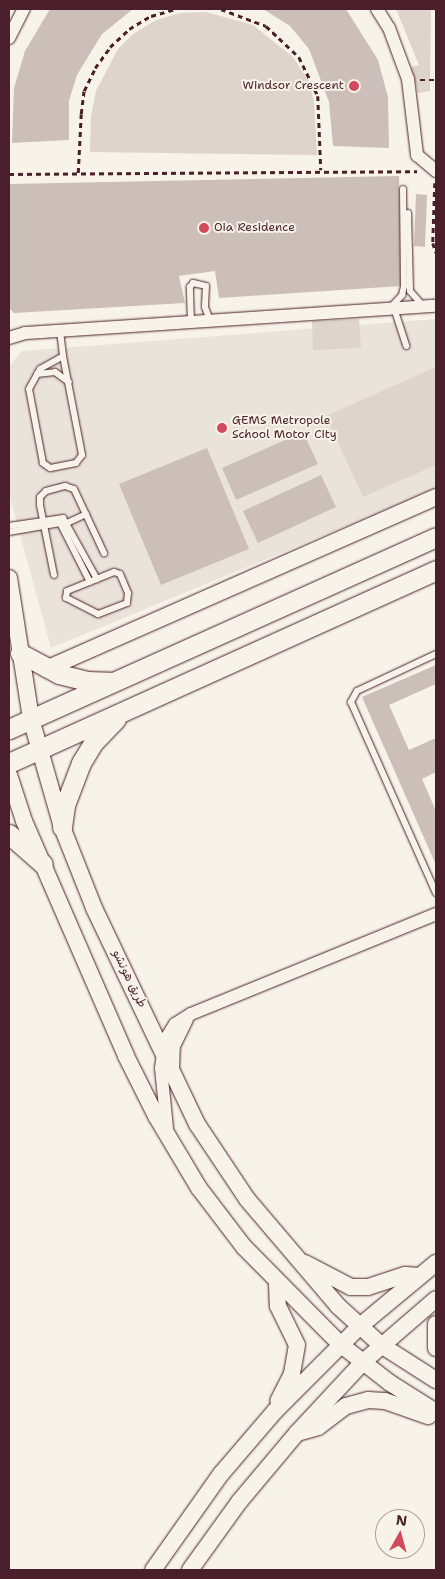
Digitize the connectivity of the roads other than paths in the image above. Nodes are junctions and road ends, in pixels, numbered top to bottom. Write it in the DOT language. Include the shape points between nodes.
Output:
graph roads {
  1 [pos="24,9"];
  2 [pos="377,9"];
  3 [pos="9,38"];
  4 [pos="436,171"];
  5 [pos="430,306"];
  6 [pos="392,308"];
  7 [pos="210,320"];
  8 [pos="190,322"];
  9 [pos="60,331"];
  10 [pos="9,338"];
  11 [pos="406,346"];
  12 [pos="63,356"];
  13 [pos="36,374"];
  14 [pos="70,383"];
  15 [pos="436,497"];
  16 [pos="86,514"];
  17 [pos="43,522"];
  18 [pos="66,523"];
  19 [pos="9,526"];
  20 [pos="9,532"];
  21 [pos="436,537"];
  22 [pos="104,553"];
  23 [pos="436,570"];
  24 [pos="54,575"];
  25 [pos="9,578"];
  26 [pos="94,581"];
  27 [pos="12,631"];
  28 [pos="20,653"];
  29 [pos="436,654"];
  30 [pos="46,669"];
  31 [pos="116,682"];
  32 [pos="124,711"];
  33 [pos="31,720"];
  34 [pos="9,729"];
  35 [pos="38,750"];
  36 [pos="9,763"];
  37 [pos="9,775"];
  38 [pos="62,827"];
  39 [pos="9,834"];
  40 [pos="43,864"];
  41 [pos="436,893"];
  42 [pos="436,914"];
  43 [pos="190,1014"];
  44 [pos="163,1049"];
  45 [pos="173,1070"];
  46 [pos="171,1143"];
  47 [pos="297,1261"];
  48 [pos="436,1263"];
  49 [pos="420,1276"];
  50 [pos="277,1283"];
  51 [pos="436,1299"];
  52 [pos="436,1324"];
  53 [pos="360,1326"];
  54 [pos="340,1344"];
  55 [pos="381,1345"];
  56 [pos="436,1348"];
  57 [pos="363,1362"];
  58 [pos="436,1380"];
  59 [pos="275,1411"];
  60 [pos="436,1412"];
  61 [pos="436,1418"];
  62 [pos="297,1433"];
  63 [pos="152,1570"];
  64 [pos="190,1570"];
  1 -- 3 [label="street"];
  2 -- 4 [label="street" via="389,28 408,79 415,147 422,162"];
  5 -- 6 [label="street"];
  5 -- 6 [label="lane" via="410,291 405,189 404,286 402,295"];
  6 -- 7 [label="street"];
  6 -- 11 [label="lane"];
  7 -- 8 [label="street"];
  7 -- 8 [label="lane" via="206,286 193,283 190,287"];
  8 -- 9 [label="street"];
  9 -- 10 [label="street"];
  9 -- 12 [label="lane"];
  12 -- 13 [label="lane"];
  12 -- 14 [label="lane"];
  13 -- 14 [label="lane" via="55,372"];
  13 -- 14 [label="lane" via="30,394 42,458 50,468 76,463 82,455"];
  15 -- 30 [label="street"];
  16 -- 17 [label="lane" via="77,492 65,486 42,494 39,501"];
  16 -- 18 [label="lane"];
  16 -- 22 [label="lane"];
  17 -- 18 [label="lane" via="60,517"];
  17 -- 19 [label="lane"];
  17 -- 20 [label="lane"];
  17 -- 24 [label="lane"];
  17 -- 26 [label="lane" via="60,523"];
  18 -- 26 [label="lane"];
  21 -- 31 [label="main road"];
  23 -- 32 [label="main road"];
  25 -- 27 [label="street, طريق هونشو"];
  26 -- 26 [label="lane" via="67,591 66,598 98,614 129,601 118,573"];
  27 -- 28 [label="street, طريق هونشو"];
  28 -- 30 [label="main road"];
  28 -- 33 [label="street, طريق هونشو"];
  29 -- 41 [label="lane" via="357,691 351,702"];
  30 -- 31 [label="main road" via="73,679"];
  31 -- 33 [label="main road"];
  32 -- 35 [label="main road"];
  32 -- 38 [label="main road" via="81,762 70,790"];
  33 -- 34 [label="main road"];
  33 -- 35 [label="street, طريق هونشو"];
  35 -- 36 [label="main road"];
  35 -- 38 [label="street, طريق هونشو"];
  37 -- 40 [label="street"];
  38 -- 44 [label="street, طريق هونشو" via="94,908"];
  39 -- 40 [label="main road"];
  40 -- 46 [label="street" via="126,1056"];
  42 -- 43 [label="street"];
  43 -- 44 [label="street" via="168,1032"];
  43 -- 45 [label="street" via="176,1040"];
  44 -- 45 [label="street, طريق هونشو"];
  44 -- 46 [label="street" via="162,1106"];
  45 -- 47 [label="street, طريق هونشو" via="190,1110 227,1171"];
  46 -- 50 [label="street" via="215,1208"];
  47 -- 49 [label="street" via="311,1265 332,1280 350,1287 368,1287 406,1276"];
  47 -- 53 [label="street, طريق هونشو"];
  48 -- 49 [label="street"];
  49 -- 53 [label="street"];
  50 -- 54 [label="street"];
  50 -- 59 [label="street" via="278,1306 297,1345 292,1374"];
  51 -- 55 [label="street"];
  52 -- 56 [label="street"];
  53 -- 54 [label="street"];
  53 -- 55 [label="street, طريق هونشو"];
  54 -- 57 [label="street"];
  54 -- 59 [label="street"];
  55 -- 57 [label="street"];
  55 -- 58 [label="street, طريق هونشو"];
  57 -- 60 [label="street"];
  57 -- 62 [label="street"];
  59 -- 63 [label="street" via="221,1474"];
  61 -- 62 [label="street" via="391,1403 368,1400 346,1406 318,1427"];
  62 -- 64 [label="street" via="239,1502"];
}
